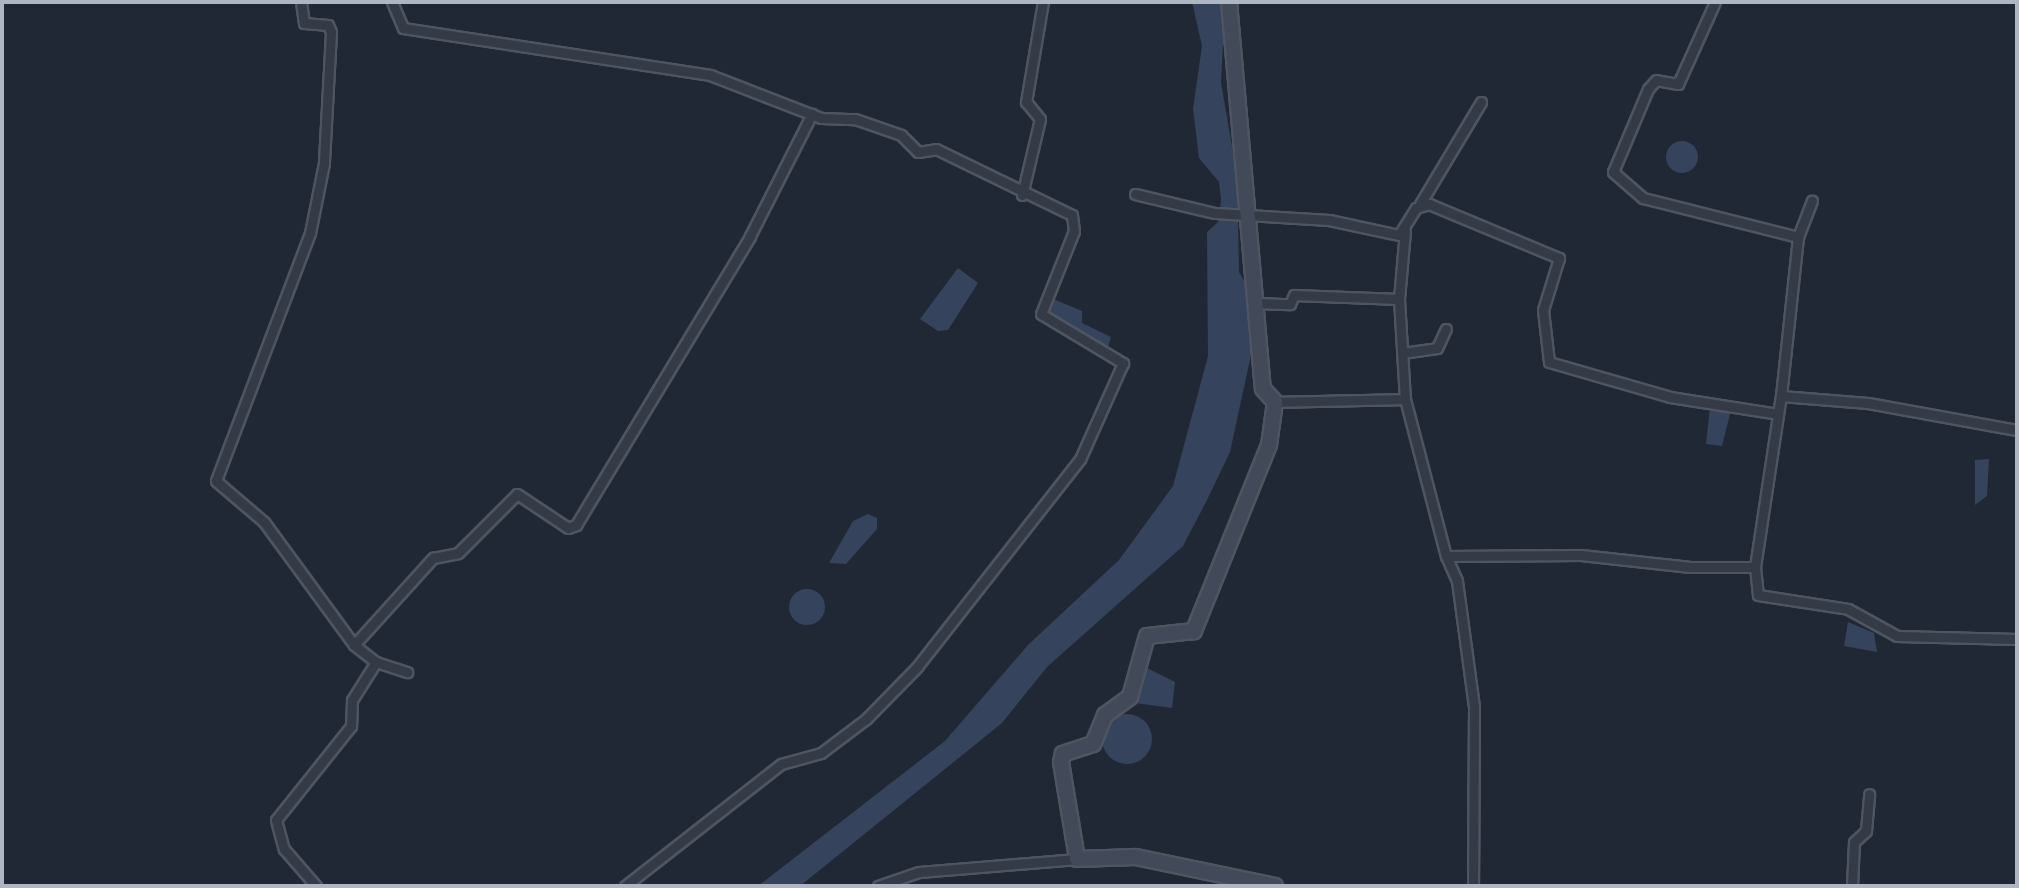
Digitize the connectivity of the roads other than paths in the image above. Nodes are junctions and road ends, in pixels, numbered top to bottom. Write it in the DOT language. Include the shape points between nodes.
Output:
graph roads {
  1 [pos="301,2"];
  2 [pos="392,2"];
  3 [pos="1043,2"];
  4 [pos="1229,2"];
  5 [pos="1715,2"];
  6 [pos="1481,102"];
  7 [pos="812,114"];
  8 [pos="1135,194"];
  9 [pos="1022,195"];
  10 [pos="1812,201"];
  11 [pos="1420,204"];
  12 [pos="1247,214"];
  13 [pos="1405,230"];
  14 [pos="1798,237"];
  15 [pos="1399,299"];
  16 [pos="1256,303"];
  17 [pos="1446,329"];
  18 [pos="1402,353"];
  19 [pos="1781,396"];
  20 [pos="1405,399"];
  21 [pos="1275,402"];
  22 [pos="1778,414"];
  23 [pos="2017,430"];
  24 [pos="1446,556"];
  25 [pos="1755,567"];
  26 [pos="2017,639"];
  27 [pos="354,645"];
  28 [pos="376,662"];
  29 [pos="407,672"];
  30 [pos="1869,794"];
  31 [pos="1077,859"];
  32 [pos="316,886"];
  33 [pos="625,886"];
  34 [pos="878,886"];
  35 [pos="1275,886"];
  36 [pos="1473,886"];
  37 [pos="1852,886"];
  1 -- 27 [label="street" via="304,23 330,27 326,150 310,233 216,481 264,522"];
  2 -- 7 [label="street" via="403,28 710,75"];
  3 -- 9 [label="street" via="1026,102 1040,119"];
  4 -- 12 [label="street"];
  5 -- 14 [label="street" via="1678,84 1656,80 1648,89 1613,172 1643,198"];
  6 -- 11 [label="street"];
  7 -- 9 [label="street" via="901,135 918,152 936,149"];
  7 -- 27 [label="street" via="750,236 576,525 568,528 517,494 458,553 433,558"];
  8 -- 12 [label="street" via="1215,213"];
  9 -- 33 [label="street" via="1076,221 1043,318 1123,363 1080,459 917,667 866,719 821,753 781,764"];
  10 -- 14 [label="street"];
  11 -- 13 [label="street"];
  11 -- 22 [label="street" via="1559,258 1543,310 1549,362 1670,397"];
  12 -- 13 [label="street" via="1399,235"];
  12 -- 16 [label="street"];
  13 -- 15 [label="street"];
  14 -- 19 [label="street"];
  15 -- 16 [label="street" via="1294,295 1290,304"];
  15 -- 18 [label="street"];
  16 -- 21 [label="street" via="1263,389"];
  17 -- 18 [label="street" via="1437,348"];
  18 -- 20 [label="street"];
  19 -- 22 [label="street"];
  19 -- 23 [label="street" via="1868,403"];
  20 -- 21 [label="street"];
  20 -- 24 [label="street"];
  21 -- 31 [label="street" via="1262,465 1194,631 1147,636 1130,697 1105,715 1093,744 1063,754"];
  22 -- 25 [label="street"];
  24 -- 25 [label="street" via="1581,555"];
  24 -- 36 [label="street" via="1457,581 1474,706"];
  25 -- 26 [label="street" via="1758,595 1848,609 1897,636"];
  27 -- 28 [label="street"];
  28 -- 29 [label="street"];
  28 -- 32 [label="street" via="352,700 351,726 276,820 284,849"];
  30 -- 37 [label="street" via="1866,831 1854,842"];
  31 -- 34 [label="street" via="919,872"];
  31 -- 35 [label="street" via="1136,857"];
}
